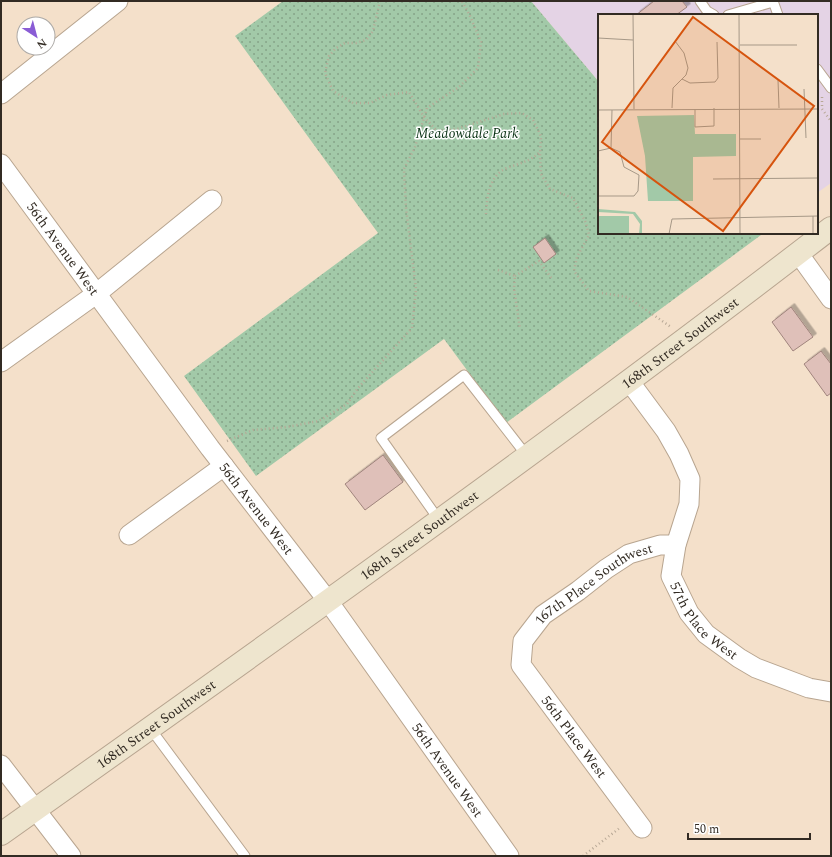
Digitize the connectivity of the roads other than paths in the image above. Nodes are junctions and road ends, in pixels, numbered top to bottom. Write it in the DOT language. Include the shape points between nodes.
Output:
graph roads {
  1 [pos="118,1"];
  2 [pos="700,1"];
  3 [pos="773,2"];
  4 [pos="712,14"];
  5 [pos="731,14"];
  6 [pos="778,14"];
  7 [pos="818,70"];
  8 [pos="831,88"];
  9 [pos="1,94"];
  10 [pos="1,164"];
  11 [pos="212,200"];
  12 [pos="831,228"];
  13 [pos="798,253"];
  14 [pos="96,294"];
  15 [pos="831,299"];
  16 [pos="1,362"];
  17 [pos="629,381"];
  18 [pos="527,456"];
  19 [pos="224,466"];
  20 [pos="440,520"];
  21 [pos="129,535"];
  22 [pos="676,545"];
  23 [pos="328,601"];
  24 [pos="523,641"];
  25 [pos="831,692"];
  26 [pos="150,728"];
  27 [pos="1,765"];
  28 [pos="36,810"];
  29 [pos="638,823"];
  30 [pos="1,834"];
  31 [pos="71,856"];
  32 [pos="245,856"];
  33 [pos="509,856"];
  1 -- 9 [label="street"];
  2 -- 4 [label="lane" via="707,12"];
  3 -- 5 [label="lane"];
  3 -- 6 [label="lane"];
  7 -- 8 [label="lane"];
  10 -- 14 [label="street, 56th Avenue West"];
  11 -- 14 [label="street"];
  12 -- 13 [label="main road, 168th Street Southwest"];
  13 -- 15 [label="street"];
  13 -- 17 [label="main road, 168th Street Southwest"];
  14 -- 16 [label="street"];
  14 -- 19 [label="street, 56th Avenue West"];
  17 -- 18 [label="main road, 168th Street Southwest"];
  17 -- 22 [label="street, 57th Place West" via="666,430 680,454 690,479 689,504"];
  18 -- 20 [label="main road, 168th Street Southwest"];
  18 -- 20 [label="lane" via="464,375 381,438"];
  19 -- 21 [label="street"];
  19 -- 23 [label="street, 56th Avenue West"];
  20 -- 23 [label="main road, 168th Street Southwest"];
  22 -- 24 [label="street, 167th Place Southwest" via="660,545 629,554 543,615"];
  22 -- 25 [label="street, 57th Place West" via="671,576 689,613 706,634 756,668 809,688"];
  23 -- 26 [label="main road, 168th Street Southwest"];
  23 -- 33 [label="street, 56th Avenue West"];
  24 -- 29 [label="street, 56th Place West" via="521,665"];
  26 -- 28 [label="main road, 168th Street Southwest"];
  26 -- 32 [label="lane"];
  27 -- 28 [label="street"];
  28 -- 30 [label="main road, 168th Street Southwest"];
  28 -- 31 [label="street"];
}
